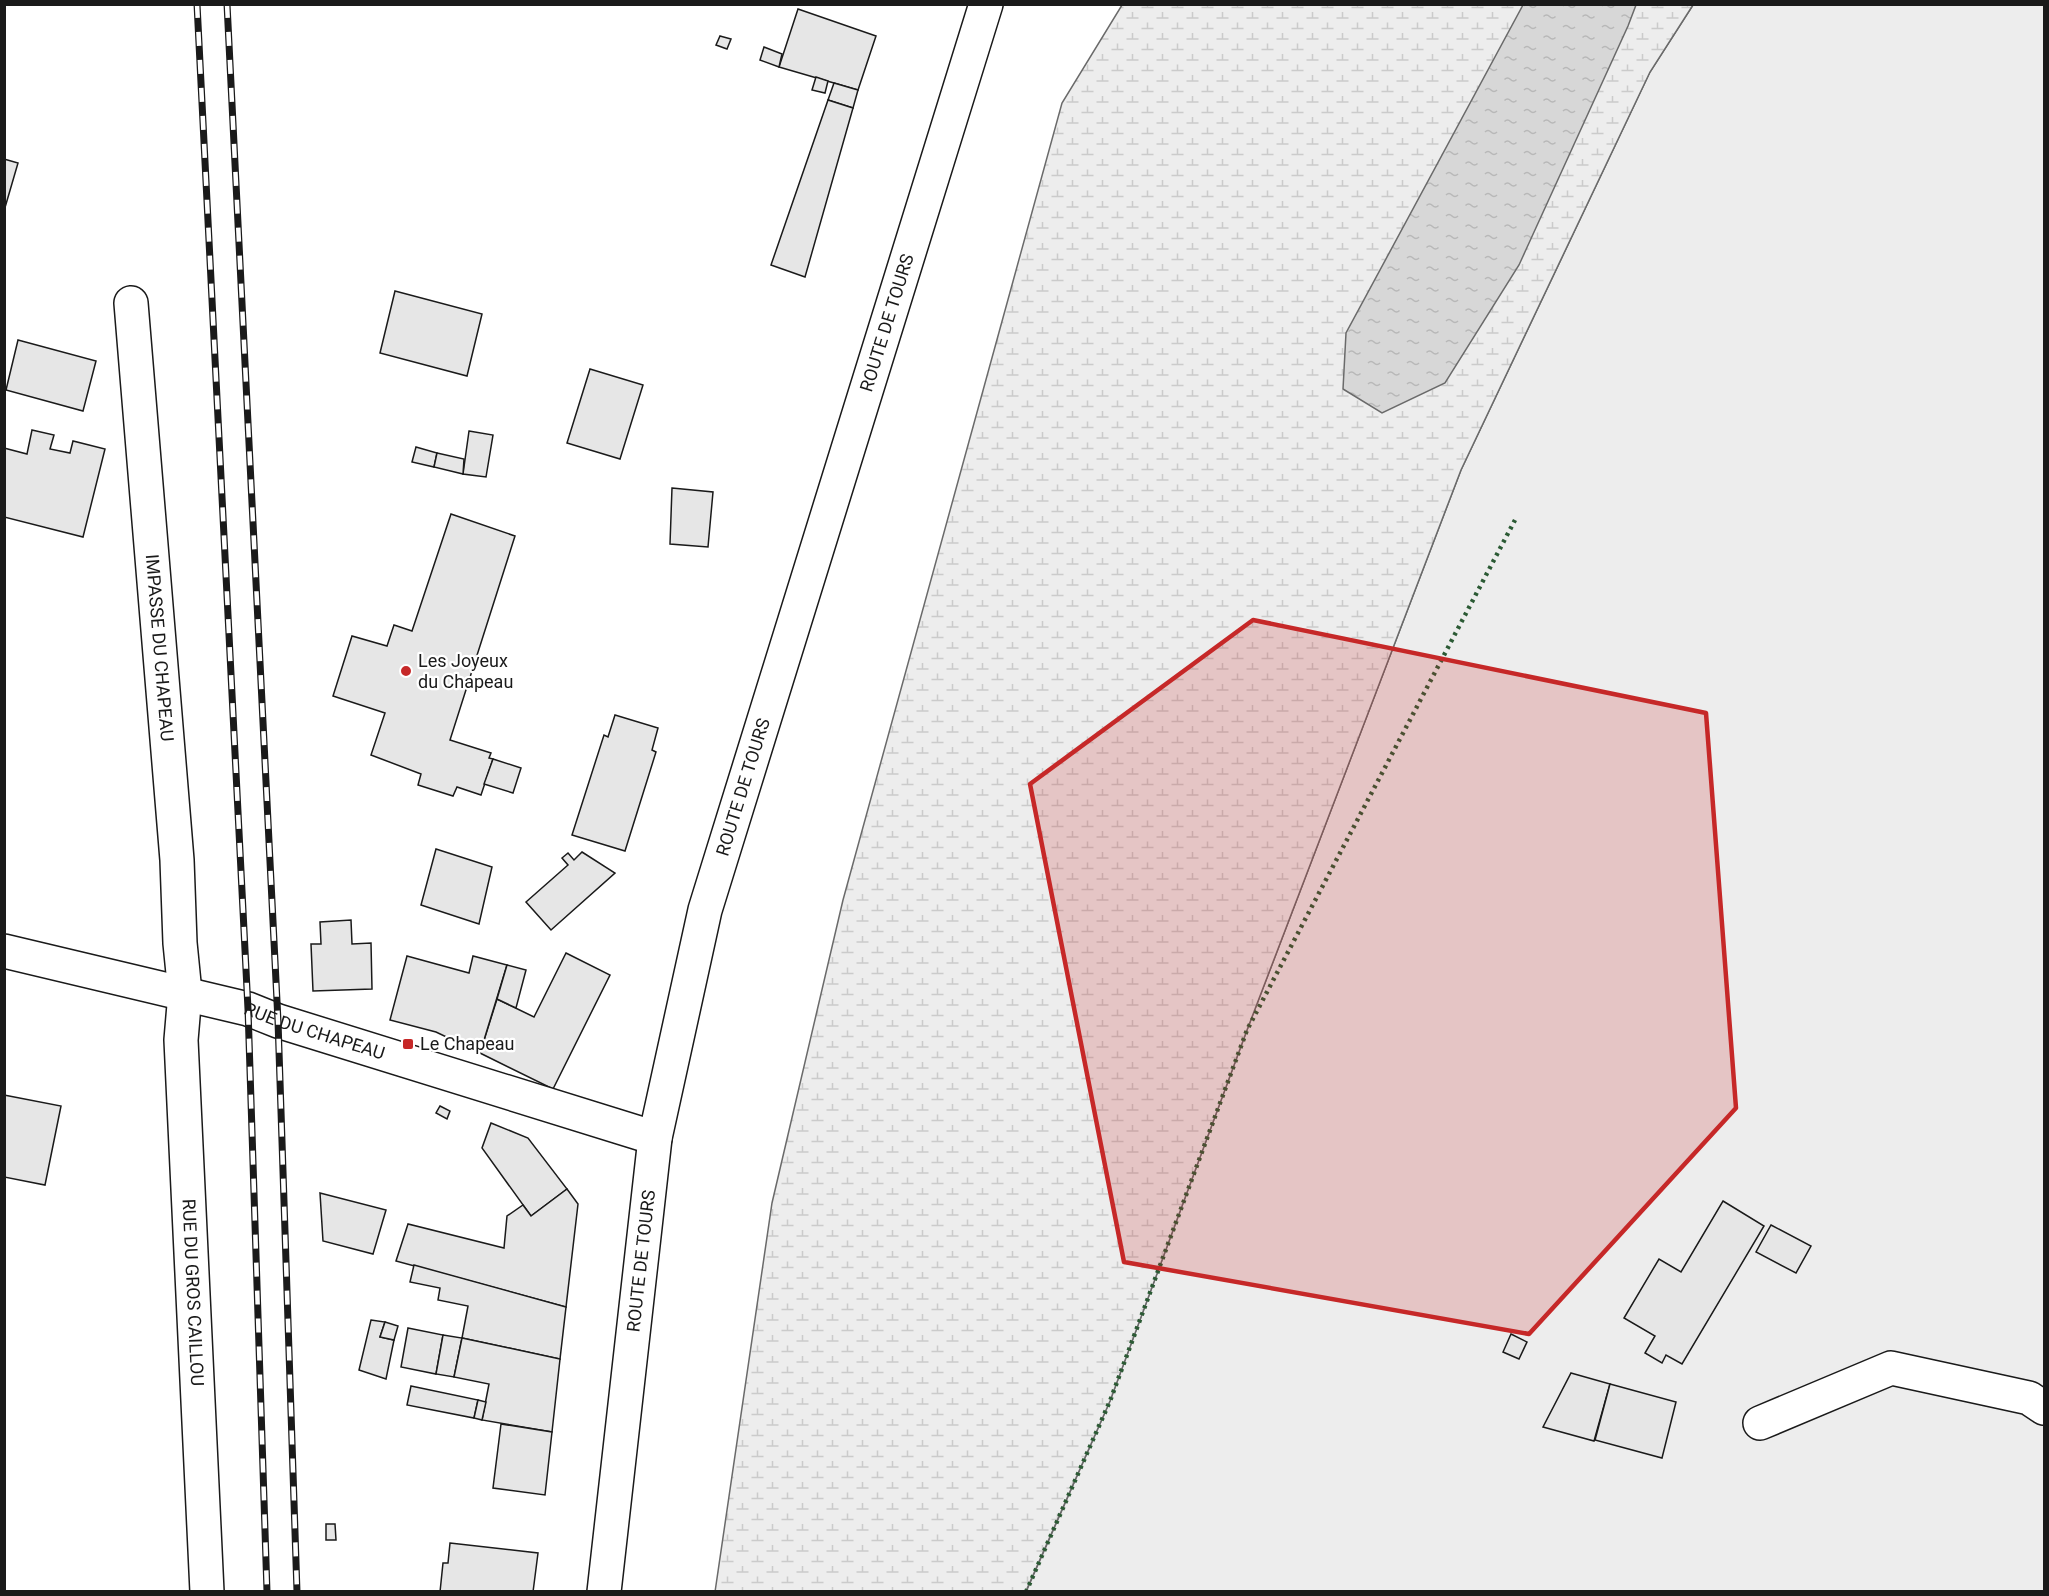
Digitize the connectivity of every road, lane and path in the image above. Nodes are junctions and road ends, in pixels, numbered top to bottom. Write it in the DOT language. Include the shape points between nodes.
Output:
graph roads {
  1 [pos="987,4"];
  2 [pos="131,303"];
  3 [pos="4,951"];
  4 [pos="185,993"];
  5 [pos="655,1138"];
  6 [pos="2044,1408"];
  7 [pos="1760,1424"];
  8 [pos="207,1592"];
  9 [pos="604,1592"];
  1 -- 5 [label="street, ROUTE DE TOURS" via="705,910"];
  2 -- 4 [label="street, IMPASSE DU CHAPEAU"];
  3 -- 4 [label="street, RUE DU CHAPEAU"];
  4 -- 5 [label="street, RUE DU CHAPEAU" via="248,1009"];
  4 -- 8 [label="street, RUE DU GROS CAILLOU" via="181,1040"];
  5 -- 9 [label="street, ROUTE DE TOURS"];
  6 -- 7 [label="street" via="2029,1398 1891,1368"];
}
